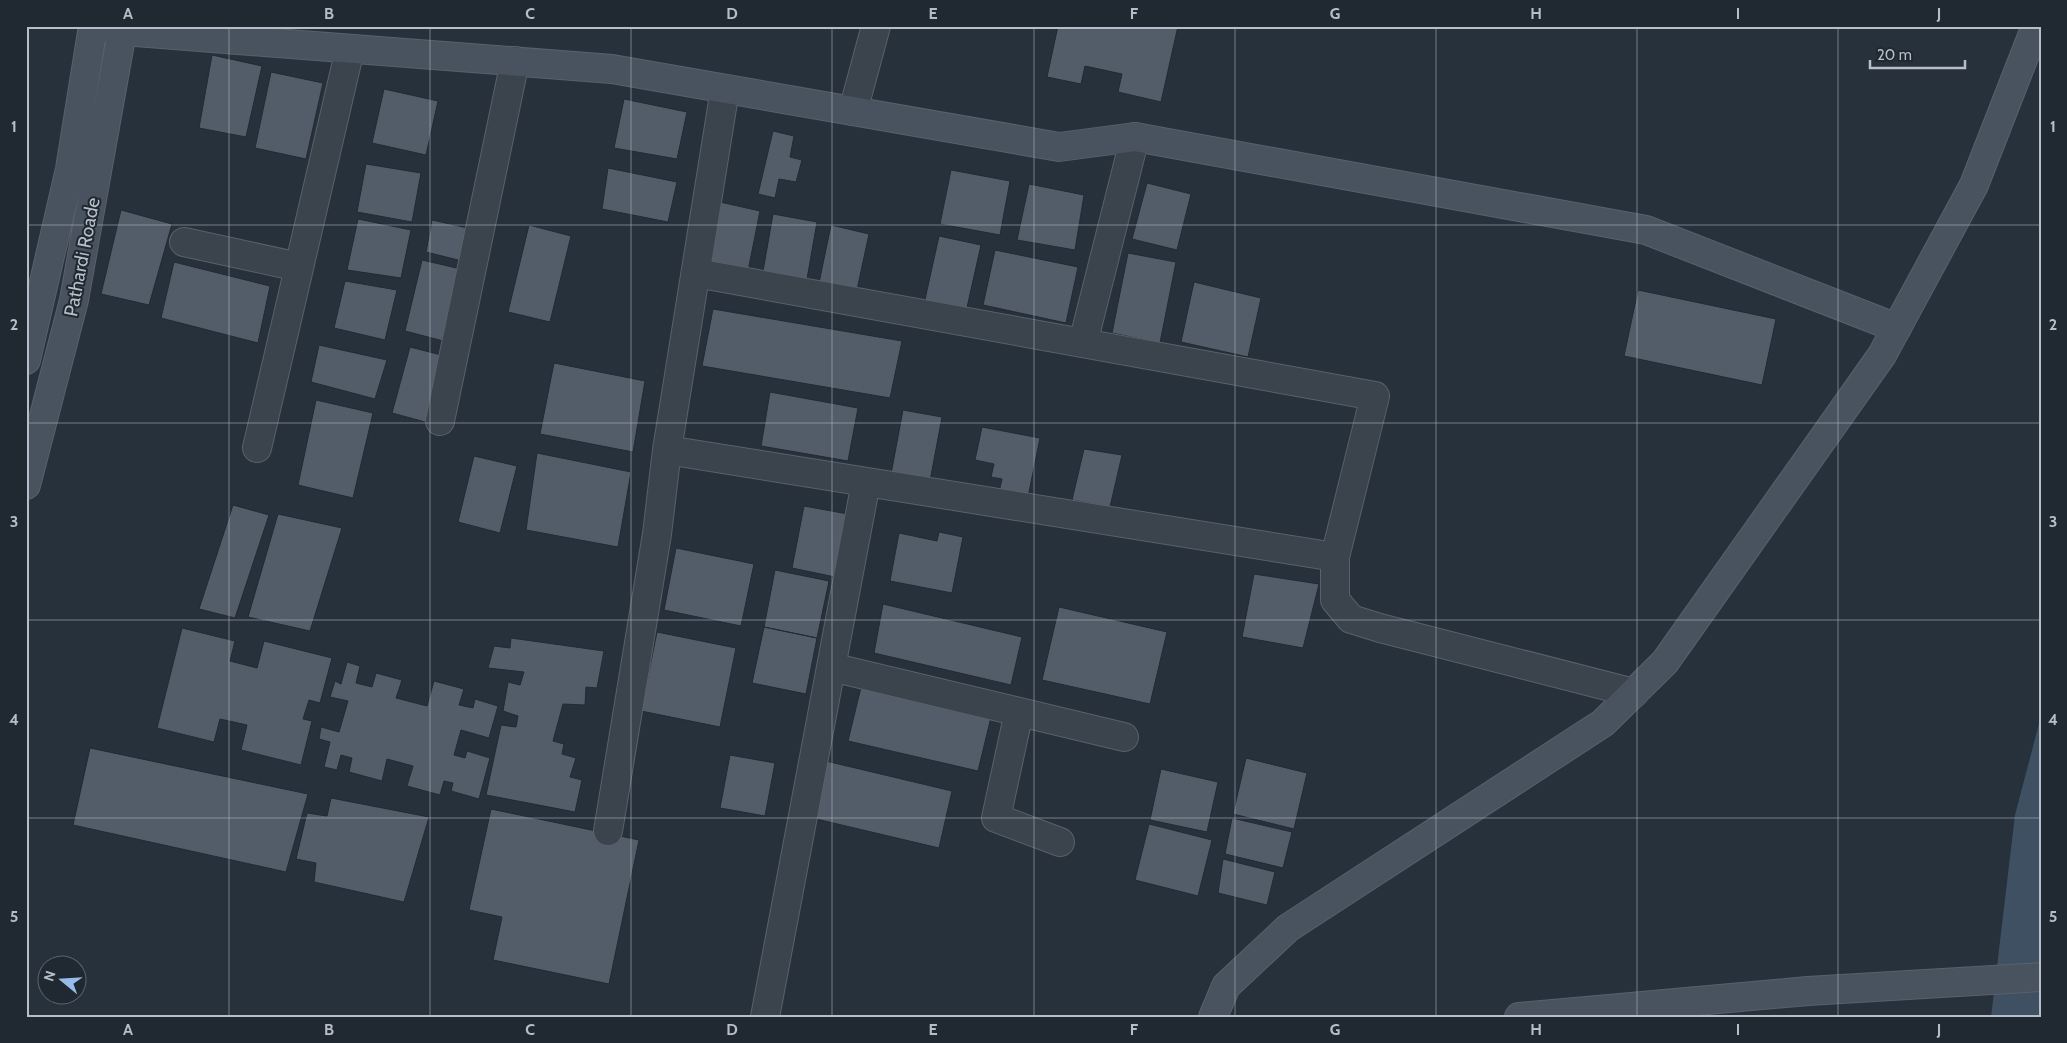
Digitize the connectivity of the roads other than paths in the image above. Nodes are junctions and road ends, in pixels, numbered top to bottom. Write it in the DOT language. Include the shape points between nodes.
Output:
graph roads {
  1 [pos="92,26"];
  2 [pos="876,26"];
  3 [pos="2036,26"];
  4 [pos="116,28"];
  5 [pos="350,48"];
  6 [pos="515,61"];
  7 [pos="725,88"];
  8 [pos="853,111"];
  9 [pos="1135,137"];
  10 [pos="184,242"];
  11 [pos="299,267"];
  12 [pos="696,273"];
  13 [pos="1897,328"];
  14 [pos="1083,343"];
  15 [pos="26,360"];
  16 [pos="440,421"];
  17 [pos="257,448"];
  18 [pos="667,450"];
  19 [pos="866,482"];
  20 [pos="26,485"];
  21 [pos="1335,557"];
  22 [pos="831,667"];
  23 [pos="1634,693"];
  24 [pos="1019,712"];
  25 [pos="1124,737"];
  26 [pos="608,831"];
  27 [pos="1060,842"];
  28 [pos="2041,977"];
  29 [pos="765,1017"];
  30 [pos="1213,1017"];
  31 [pos="1521,1017"];
  1 -- 15 [label="street" via="70,169"];
  2 -- 8 [label="street"];
  3 -- 13 [label="street" via="1974,185"];
  4 -- 5 [label="street"];
  4 -- 20 [label="street, Pathardi Roade" via="74,300"];
  5 -- 6 [label="street"];
  5 -- 11 [label="street"];
  6 -- 7 [label="street" via="612,69"];
  6 -- 16 [label="street"];
  7 -- 8 [label="street"];
  7 -- 12 [label="street"];
  8 -- 9 [label="street" via="1060,147"];
  9 -- 13 [label="street" via="1646,230"];
  9 -- 14 [label="street"];
  10 -- 11 [label="street"];
  11 -- 17 [label="street"];
  12 -- 14 [label="street"];
  12 -- 18 [label="street"];
  13 -- 23 [label="street" via="1877,363 1665,662"];
  14 -- 21 [label="street" via="1375,396"];
  18 -- 19 [label="street"];
  18 -- 26 [label="street" via="657,534"];
  19 -- 21 [label="street"];
  19 -- 22 [label="street"];
  21 -- 23 [label="street" via="1335,600 1351,619"];
  22 -- 24 [label="street"];
  22 -- 29 [label="street"];
  23 -- 30 [label="street" via="1603,723 1288,928 1226,986"];
  24 -- 25 [label="street"];
  24 -- 27 [label="street" via="996,818"];
  28 -- 31 [label="street" via="1715,999"];
}
